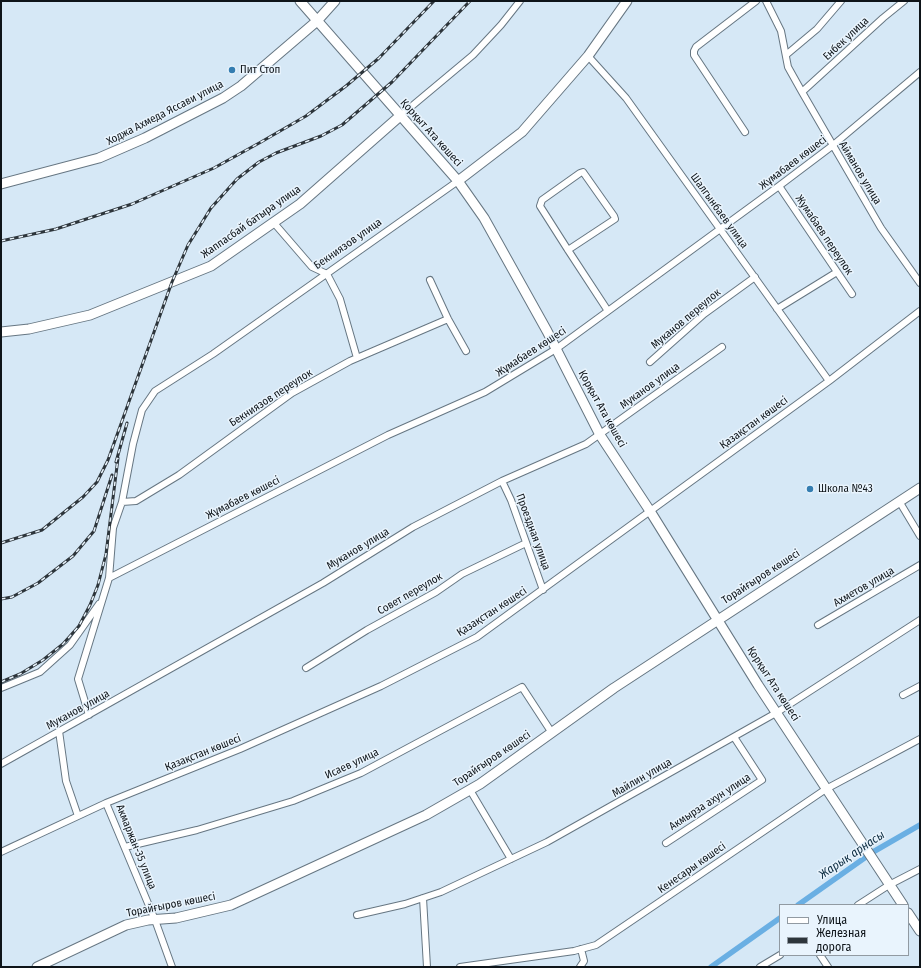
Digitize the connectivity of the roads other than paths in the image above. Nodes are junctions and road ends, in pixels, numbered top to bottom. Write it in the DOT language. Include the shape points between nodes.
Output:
graph roads {
  1 [pos="300,1"];
  2 [pos="335,1"];
  3 [pos="520,1"];
  4 [pos="627,1"];
  5 [pos="756,1"];
  6 [pos="766,1"];
  7 [pos="840,1"];
  8 [pos="904,1"];
  9 [pos="317,21"];
  10 [pos="786,55"];
  11 [pos="588,56"];
  12 [pos="920,72"];
  13 [pos="802,92"];
  14 [pos="400,116"];
  15 [pos="746,132"];
  16 [pos="832,146"];
  17 [pos="458,182"];
  18 [pos="1,184"];
  19 [pos="779,186"];
  20 [pos="274,222"];
  21 [pos="720,230"];
  22 [pos="568,250"];
  23 [pos="837,272"];
  24 [pos="327,274"];
  25 [pos="754,277"];
  26 [pos="430,280"];
  27 [pos="920,283"];
  28 [pos="852,294"];
  29 [pos="777,309"];
  30 [pos="608,311"];
  31 [pos="920,311"];
  32 [pos="448,319"];
  33 [pos="1,332"];
  34 [pos="722,347"];
  35 [pos="556,349"];
  36 [pos="466,351"];
  37 [pos="357,358"];
  38 [pos="650,362"];
  39 [pos="829,381"];
  40 [pos="600,434"];
  41 [pos="502,481"];
  42 [pos="920,488"];
  43 [pos="899,501"];
  44 [pos="122,502"];
  45 [pos="650,511"];
  46 [pos="920,536"];
  47 [pos="526,543"];
  48 [pos="920,565"];
  49 [pos="109,578"];
  50 [pos="543,590"];
  51 [pos="103,600"];
  52 [pos="718,620"];
  53 [pos="920,620"];
  54 [pos="818,625"];
  55 [pos="306,668"];
  56 [pos="920,686"];
  57 [pos="1,688"];
  58 [pos="903,695"];
  59 [pos="776,712"];
  60 [pos="89,715"];
  61 [pos="59,731"];
  62 [pos="552,733"];
  63 [pos="734,737"];
  64 [pos="920,739"];
  65 [pos="1,764"];
  66 [pos="826,789"];
  67 [pos="470,790"];
  68 [pos="106,803"];
  69 [pos="78,816"];
  70 [pos="666,843"];
  71 [pos="125,847"];
  72 [pos="1,852"];
  73 [pos="511,859"];
  74 [pos="920,869"];
  75 [pos="889,885"];
  76 [pos="422,898"];
  77 [pos="860,904"];
  78 [pos="902,904"];
  79 [pos="357,914"];
  80 [pos="909,914"];
  81 [pos="155,920"];
  82 [pos="920,931"];
  83 [pos="581,949"];
  84 [pos="779,956"];
  85 [pos="821,956"];
  86 [pos="37,967"];
  87 [pos="172,967"];
  88 [pos="427,967"];
  89 [pos="460,967"];
  90 [pos="580,967"];
  91 [pos="760,967"];
  92 [pos="828,967"];
  1 -- 9 [label="street, Қорқыт Ата көшесі"];
  2 -- 9 [label="street, Ходжа Ахмеда Яссави улица"];
  3 -- 14 [label="street, Жаппасбай батыра улица" via="472,55"];
  4 -- 11 [label="street, Бекниязов улица"];
  5 -- 15 [label="street" via="694,51 694,55"];
  6 -- 10 [label="street, Айманов улица" via="781,31"];
  7 -- 10 [label="street" via="817,29"];
  8 -- 13 [label="street, Енбек улица"];
  9 -- 14 [label="street, Қорқыт Ата көшесі"];
  9 -- 18 [label="street, Ходжа Ахмеда Яссави улица" via="241,86 223,98 145,138 99,158"];
  10 -- 13 [label="street, Айманов улица" via="788,67"];
  11 -- 17 [label="street, Бекниязов улица" via="522,132"];
  11 -- 21 [label="street, Шалгынбаев улица" via="626,98"];
  12 -- 16 [label="street, Жұмабаев көшесі"];
  13 -- 16 [label="street, Айманов улица"];
  14 -- 17 [label="street, Қорқыт Ата көшесі"];
  14 -- 20 [label="street, Жаппасбай батыра улица" via="300,204"];
  16 -- 19 [label="street, Жұмабаев көшесі"];
  16 -- 27 [label="street, Айманов улица" via="881,228"];
  17 -- 24 [label="street, Бекниязов улица"];
  17 -- 35 [label="street, Қорқыт Ата көшесі" via="484,218"];
  19 -- 21 [label="street, Жұмабаев көшесі"];
  19 -- 23 [label="street, Жумабаев переулок"];
  20 -- 24 [label="street" via="312,267"];
  20 -- 33 [label="street, Жаппасбай батыра улица" via="211,266 90,315 28,329"];
  21 -- 25 [label="street, Шалгынбаев улица"];
  21 -- 30 [label="street, Жұмабаев көшесі"];
  22 -- 22 [label="street" via="540,203 583,172 615,219"];
  22 -- 30 [label="street"];
  23 -- 28 [label="street, Жумабаев переулок"];
  23 -- 29 [label="street"];
  24 -- 37 [label="street" via="340,299"];
  24 -- 44 [label="street, Бекниязов улица" via="213,354 155,391 142,410"];
  25 -- 29 [label="street, Шалгынбаев улица"];
  25 -- 38 [label="street, Муканов переулок" via="704,314"];
  26 -- 32 [label="street"];
  29 -- 39 [label="street, Шалгынбаев улица"];
  30 -- 35 [label="street, Жұмабаев көшесі"];
  31 -- 39 [label="street, Қазақстан көшесі"];
  32 -- 36 [label="street"];
  32 -- 37 [label="street, Бекниязов переулок"];
  34 -- 40 [label="street, Муканов улица"];
  35 -- 40 [label="street, Қорқыт Ата көшесі"];
  35 -- 49 [label="street, Жұмабаев көшесі" via="485,392 388,435"];
  37 -- 44 [label="street, Бекниязов переулок" via="292,393 179,475 136,500"];
  39 -- 45 [label="street, Қазақстан көшесі"];
  40 -- 41 [label="street, Муканов улица" via="586,444"];
  40 -- 45 [label="street, Қорқыт Ата көшесі"];
  41 -- 47 [label="street, Проездная улица"];
  41 -- 60 [label="street, Муканов улица" via="413,527 323,583"];
  42 -- 43 [label="street, Торайғыров көшесі"];
  43 -- 46 [label="street"];
  43 -- 52 [label="street, Торайғыров көшесі"];
  44 -- 49 [label="street, Бекниязов улица" via="113,528"];
  45 -- 50 [label="street, Қазақстан көшесі"];
  45 -- 52 [label="street, Қорқыт Ата көшесі"];
  47 -- 50 [label="street, Проездная улица"];
  47 -- 55 [label="street, Совет переулок" via="462,574"];
  48 -- 54 [label="street, Ахметов улица"];
  49 -- 51 [label="street, Бекниязов улица"];
  50 -- 68 [label="street, Қазақстан көшесі" via="477,637 381,686 240,749"];
  51 -- 57 [label="street" via="70,645 40,672"];
  51 -- 60 [label="street, Бекниязов улица" via="78,679"];
  52 -- 59 [label="street, Қорқыт Ата көшесі"];
  52 -- 62 [label="street, Торайғыров көшесі" via="614,688"];
  53 -- 59 [label="street, Майлин улица"];
  56 -- 58 [label="street"];
  59 -- 63 [label="street, Майлин улица"];
  59 -- 66 [label="street, Қорқыт Ата көшесі"];
  60 -- 61 [label="street, Муканов улица"];
  61 -- 65 [label="street, Муканов улица"];
  61 -- 69 [label="street" via="66,781"];
  62 -- 67 [label="street, Торайғыров көшесі"];
  62 -- 71 [label="street, Исаев улица" via="522,687 361,773 293,802 197,830"];
  63 -- 70 [label="street, Акмырза ахун улица" via="762,780"];
  63 -- 73 [label="street, Майлин улица" via="547,842"];
  64 -- 66 [label="street, Кенесары көшесі"];
  66 -- 75 [label="street, Қорқыт Ата көшесі"];
  66 -- 83 [label="street, Кенесары көшесі" via="627,926 596,945"];
  67 -- 73 [label="street"];
  67 -- 81 [label="street, Торайғыров көшесі" via="426,815 231,905 176,918"];
  68 -- 69 [label="street, Қазақстан көшесі"];
  68 -- 71 [label="street, Акмаржан-35 улица"];
  69 -- 72 [label="street, Қазақстан көшесі"];
  71 -- 81 [label="street, Акмаржан-35 улица"];
  73 -- 76 [label="street, Майлин улица" via="441,892"];
  74 -- 75 [label="street"];
  75 -- 77 [label="street"];
  75 -- 78 [label="street"];
  76 -- 79 [label="street, Майлин улица"];
  76 -- 88 [label="street"];
  80 -- 82 [label="street"];
  81 -- 86 [label="street, Торайғыров көшесі" via="126,925"];
  81 -- 87 [label="street, Акмаржан-35 улица"];
  83 -- 89 [label="street, Кенесары көшесі"];
  83 -- 90 [label="street" via="584,961"];
  84 -- 91 [label="street"];
  85 -- 92 [label="street"];
}
